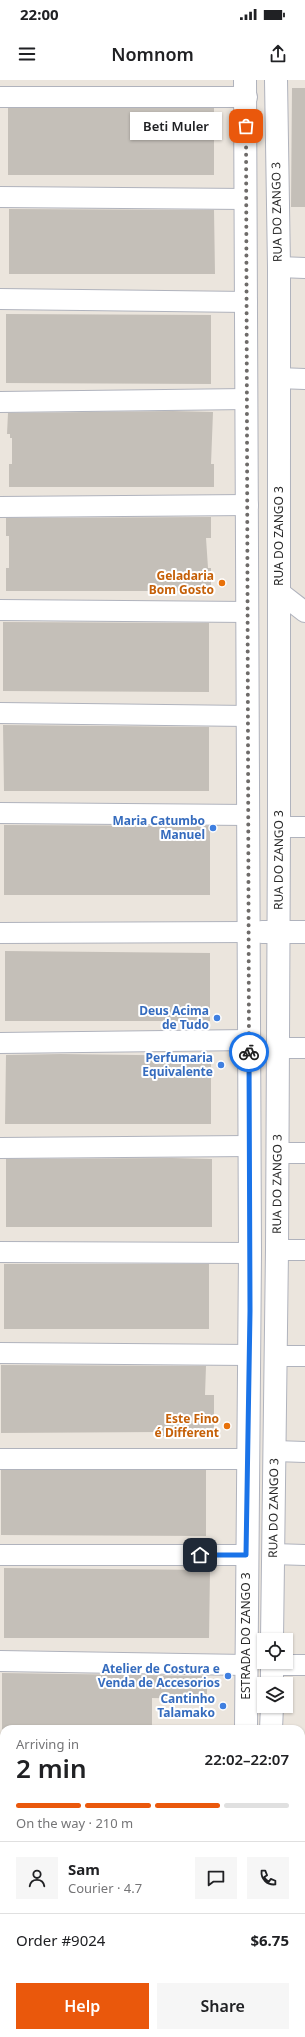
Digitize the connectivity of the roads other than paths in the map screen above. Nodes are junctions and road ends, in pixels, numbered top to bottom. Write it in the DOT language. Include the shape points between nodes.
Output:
graph roads {
  1 [pos="276,80"];
  2 [pos="246,89"];
  3 [pos="0,97"];
  4 [pos="0,197"];
  5 [pos="246,198"];
  6 [pos="279,268"];
  7 [pos="305,268"];
  8 [pos="0,299"];
  9 [pos="247,302"];
  10 [pos="278,378"];
  11 [pos="305,379"];
  12 [pos="247,399"];
  13 [pos="0,402"];
  14 [pos="248,505"];
  15 [pos="0,507"];
  16 [pos="279,592"];
  17 [pos="0,610"];
  18 [pos="248,612"];
  19 [pos="305,612"];
  20 [pos="0,713"];
  21 [pos="248,716"];
  22 [pos="0,813"];
  23 [pos="248,815"];
  24 [pos="279,827"];
  25 [pos="305,827"];
  26 [pos="0,932"];
  27 [pos="248,932"];
  28 [pos="277,932"];
  29 [pos="305,932"];
  30 [pos="249,1040"];
  31 [pos="0,1043"];
  32 [pos="277,1048"];
  33 [pos="305,1048"];
  34 [pos="249,1146"];
  35 [pos="0,1148"];
  36 [pos="278,1153"];
  37 [pos="305,1153"];
  38 [pos="277,1250"];
  39 [pos="305,1250"];
  40 [pos="0,1252"];
  41 [pos="250,1253"];
  42 [pos="0,1353"];
  43 [pos="249,1355"];
  44 [pos="276,1356"];
  45 [pos="305,1356"];
  46 [pos="274,1451"];
  47 [pos="305,1452"];
  48 [pos="0,1459"];
  49 [pos="248,1459"];
  50 [pos="273,1554"];
  51 [pos="0,1555"];
  52 [pos="246,1555"];
  53 [pos="305,1555"];
  54 [pos="272,1633"];
  55 [pos="0,1661"];
  56 [pos="246,1665"];
  57 [pos="305,1665"];
  58 [pos="272,1670"];
  59 [pos="272,1713"];
  60 [pos="246,1725"];
  61 [pos="271,1725"];
  1 -- 6 [label="street, RUA DO ZANGO 3"];
  2 -- 3 [label="street"];
  2 -- 5 [label="street, ESTRADA DO ZANGO 3"];
  4 -- 5 [label="street"];
  5 -- 9 [label="street, ESTRADA DO ZANGO 3"];
  6 -- 7 [label="street"];
  6 -- 10 [label="street, RUA DO ZANGO 3"];
  8 -- 9 [label="street"];
  9 -- 12 [label="street, ESTRADA DO ZANGO 3"];
  10 -- 11 [label="street"];
  10 -- 16 [label="street, RUA DO ZANGO 3"];
  12 -- 13 [label="street"];
  12 -- 14 [label="street, ESTRADA DO ZANGO 3"];
  14 -- 15 [label="street"];
  14 -- 18 [label="street, ESTRADA DO ZANGO 3"];
  16 -- 19 [label="street"];
  16 -- 24 [label="street, RUA DO ZANGO 3"];
  17 -- 18 [label="street"];
  18 -- 21 [label="street, ESTRADA DO ZANGO 3"];
  20 -- 21 [label="street"];
  21 -- 23 [label="street, ESTRADA DO ZANGO 3"];
  22 -- 23 [label="street"];
  23 -- 27 [label="street, ESTRADA DO ZANGO 3"];
  24 -- 25 [label="street"];
  24 -- 28 [label="street, RUA DO ZANGO 3"];
  26 -- 27 [label="street"];
  27 -- 28 [label="street"];
  27 -- 30 [label="street, ESTRADA DO ZANGO 3"];
  28 -- 29 [label="street"];
  28 -- 32 [label="street, RUA DO ZANGO 3"];
  30 -- 31 [label="street"];
  30 -- 34 [label="street, ESTRADA DO ZANGO 3"];
  32 -- 33 [label="street"];
  32 -- 36 [label="street, RUA DO ZANGO 3"];
  34 -- 35 [label="street"];
  34 -- 41 [label="street, ESTRADA DO ZANGO 3"];
  36 -- 37 [label="street"];
  36 -- 38 [label="street, RUA DO ZANGO 3"];
  38 -- 39 [label="street"];
  38 -- 44 [label="street, RUA DO ZANGO 3"];
  40 -- 41 [label="street"];
  41 -- 43 [label="street, ESTRADA DO ZANGO 3"];
  42 -- 43 [label="street"];
  43 -- 49 [label="street, ESTRADA DO ZANGO 3"];
  44 -- 45 [label="street"];
  44 -- 46 [label="street, RUA DO ZANGO 3"];
  46 -- 47 [label="street"];
  46 -- 50 [label="street, RUA DO ZANGO 3"];
  48 -- 49 [label="street"];
  49 -- 52 [label="street, ESTRADA DO ZANGO 3"];
  50 -- 53 [label="street"];
  50 -- 54 [label="street, RUA DO ZANGO 3"];
  51 -- 52 [label="street"];
  52 -- 56 [label="street, ESTRADA DO ZANGO 3"];
  55 -- 56 [label="street"];
  56 -- 60 [label="street, ESTRADA DO ZANGO 3"];
  57 -- 58 [label="street"];
  59 -- 61 [label="street"];
}
